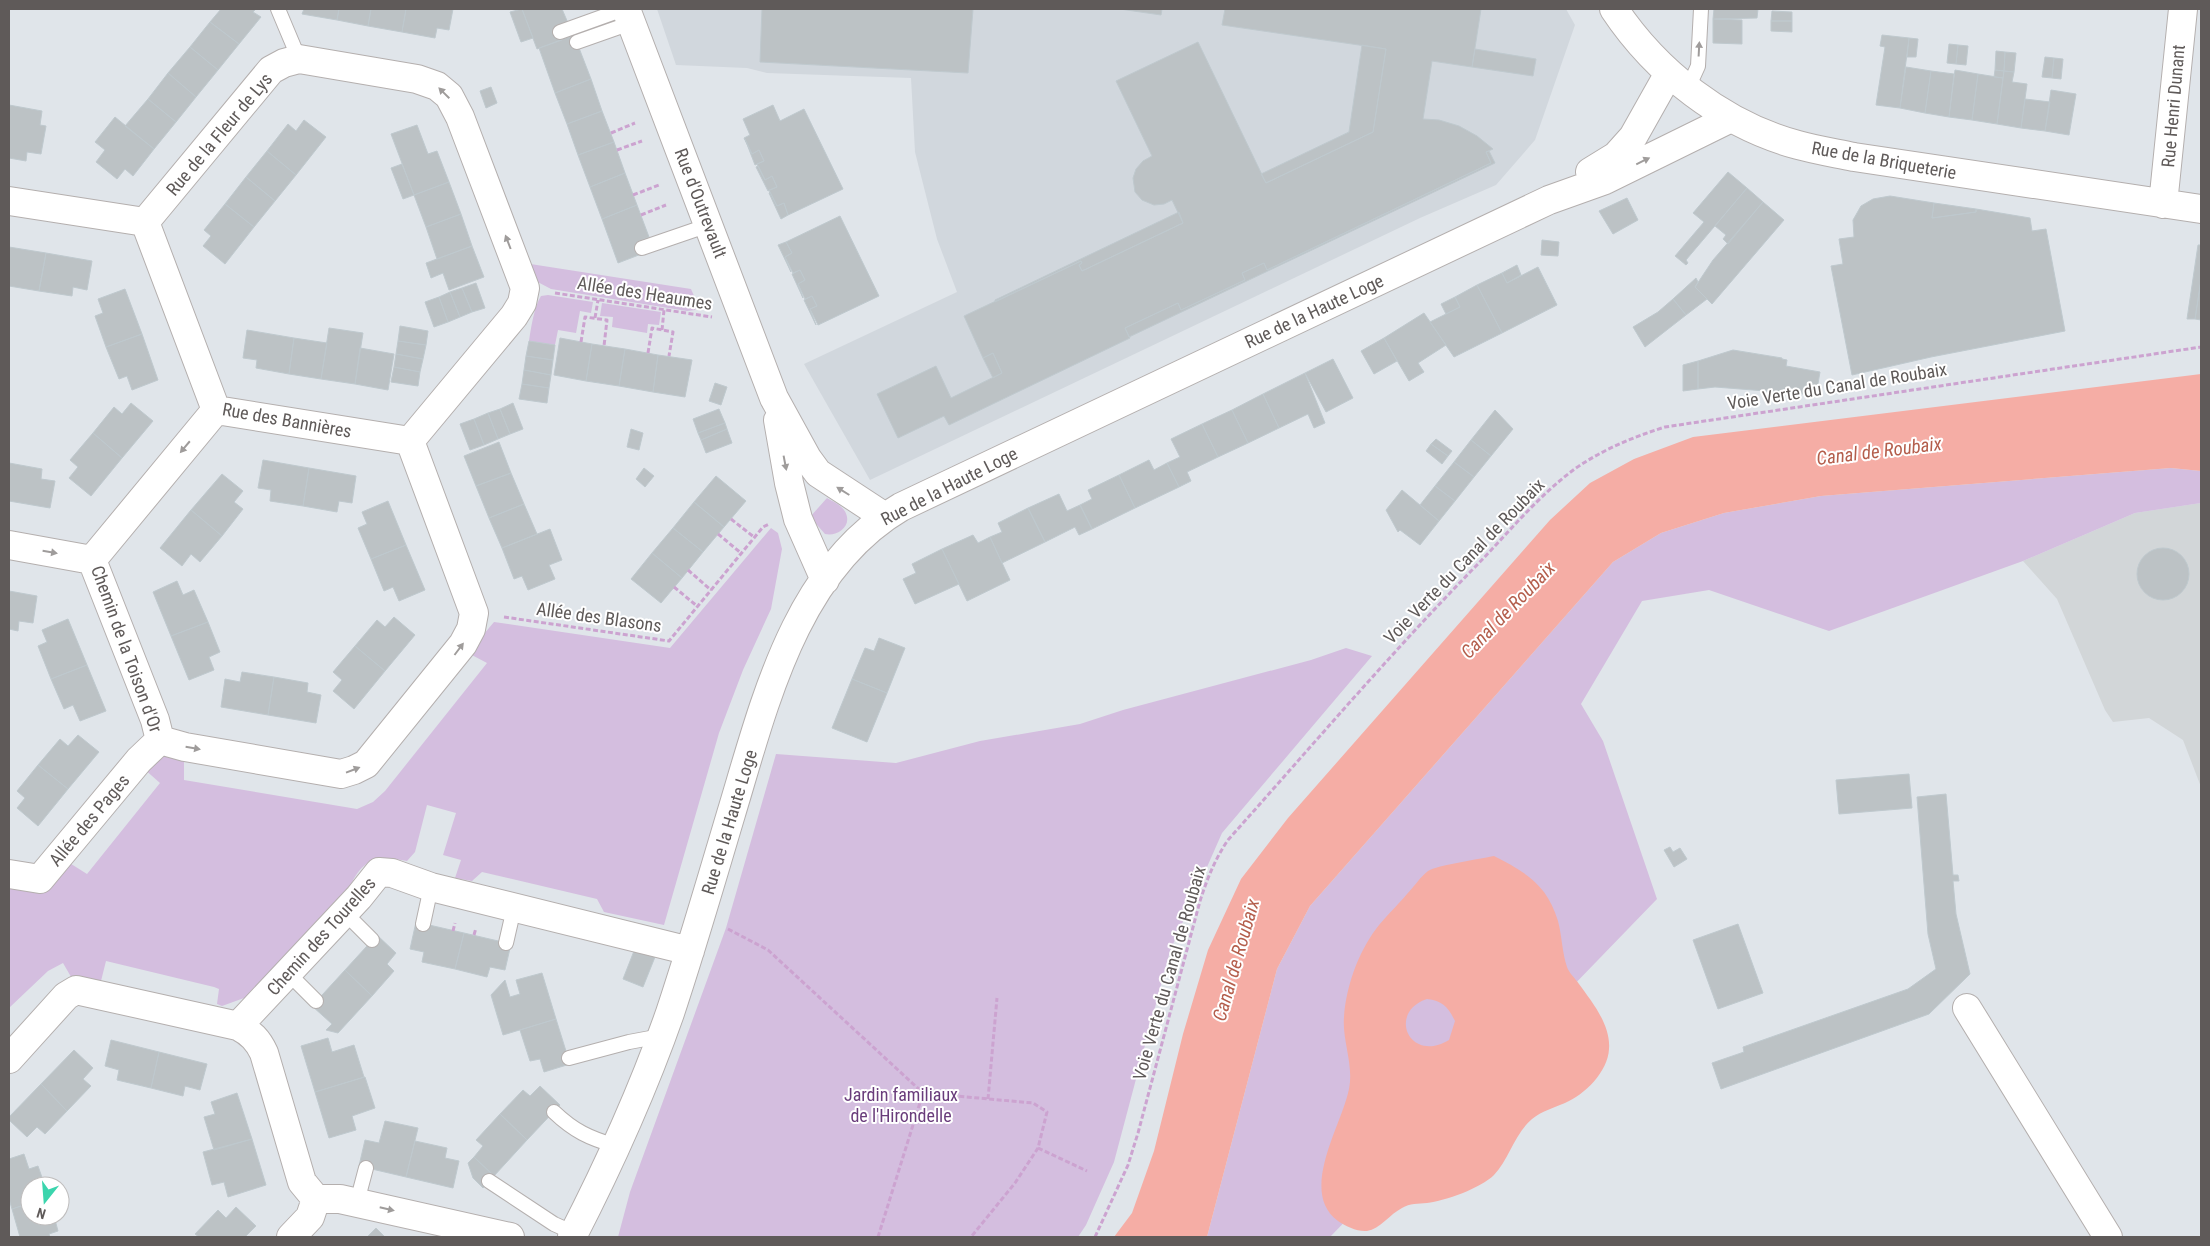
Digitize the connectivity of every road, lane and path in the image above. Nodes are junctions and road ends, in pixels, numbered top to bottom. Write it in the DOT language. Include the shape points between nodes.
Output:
graph roads {
  1 [pos="278,9"];
  2 [pos="1614,9"];
  3 [pos="1701,9"];
  4 [pos="2182,9"];
  5 [pos="627,13"];
  6 [pos="560,32"];
  7 [pos="576,42"];
  8 [pos="300,59"];
  9 [pos="1679,81"];
  10 [pos="1731,118"];
  11 [pos="635,123"];
  12 [pos="610,133"];
  13 [pos="642,141"];
  14 [pos="617,150"];
  15 [pos="659,185"];
  16 [pos="633,195"];
  17 [pos="1550,200"];
  18 [pos="9,201"];
  19 [pos="2163,204"];
  20 [pos="666,205"];
  21 [pos="2201,209"];
  22 [pos="640,215"];
  23 [pos="145,222"];
  24 [pos="709,225"];
  25 [pos="642,248"];
  26 [pos="537,290"];
  27 [pos="598,300"];
  28 [pos="664,310"];
  29 [pos="595,318"];
  30 [pos="747,323"];
  31 [pos="662,330"];
  32 [pos="581,342"];
  33 [pos="604,346"];
  34 [pos="2201,347"];
  35 [pos="648,353"];
  36 [pos="668,356"];
  37 [pos="774,398"];
  38 [pos="216,410"];
  39 [pos="410,441"];
  40 [pos="885,517"];
  41 [pos="731,519"];
  42 [pos="774,522"];
  43 [pos="718,534"];
  44 [pos="754,537"];
  45 [pos="9,545"];
  46 [pos="741,553"];
  47 [pos="92,560"];
  48 [pos="688,570"];
  49 [pos="825,580"];
  50 [pos="674,587"];
  51 [pos="711,590"];
  52 [pos="697,606"];
  53 [pos="474,613"];
  54 [pos="160,740"];
  55 [pos="9,874"];
  56 [pos="431,887"];
  57 [pos="514,908"];
  58 [pos="345,913"];
  59 [pos="701,915"];
  60 [pos="423,924"];
  61 [pos="372,940"];
  62 [pos="506,943"];
  63 [pos="690,951"];
  64 [pos="288,973"];
  65 [pos="997,998"];
  66 [pos="316,1001"];
  67 [pos="1967,1008"];
  68 [pos="238,1026"];
  69 [pos="661,1036"];
  70 [pos="569,1058"];
  71 [pos="9,1059"];
  72 [pos="924,1092"];
  73 [pos="988,1099"];
  74 [pos="554,1112"];
  75 [pos="616,1146"];
  76 [pos="1038,1148"];
  77 [pos="366,1168"];
  78 [pos="1087,1171"];
  79 [pos="489,1181"];
  80 [pos="316,1198"];
  81 [pos="357,1202"];
  82 [pos="573,1235"];
  83 [pos="292,1237"];
  84 [pos="510,1237"];
  85 [pos="878,1237"];
  86 [pos="971,1237"];
  87 [pos="1095,1237"];
  88 [pos="2108,1237"];
  1 -- 8 [label="lane"];
  2 -- 9 [label="street, Rue de la Briqueterie" via="1637,40"];
  9 -- 3 [label="lane, one-way" via="1698,66"];
  4 -- 19 [label="street, Rue Henri Dunant"];
  5 -- 6 [label="lane"];
  5 -- 7 [label="lane"];
  5 -- 24 [label="street, Rue d'Outrevault"];
  8 -- 23 [label="street, Rue de la Fleur de Lys" via="270,70"];
  26 -- 8 [label="street, Rue de la Fleur de Lys, one-way" via="448,96 436,86 417,79"];
  9 -- 10 [label="street, Rue de la Briqueterie"];
  9 -- 17 [label="street" via="1616,156"];
  17 -- 10 [label="street, Rue de la Haute Loge, one-way" via="1605,180"];
  10 -- 19 [label="street, Rue de la Briqueterie" via="1797,144 1854,157"];
  11 -- 12 [label="path"];
  13 -- 14 [label="path"];
  15 -- 16 [label="path"];
  17 -- 40 [label="street, Rue de la Haute Loge"];
  18 -- 23 [label="street"];
  19 -- 21 [label="street, Rue de la Briqueterie"];
  20 -- 22 [label="path"];
  23 -- 38 [label="street, Rue des Bannières"];
  24 -- 25 [label="lane"];
  24 -- 30 [label="street, Rue d'Outrevault"];
  26 -- 27 [label="path, Allée des Heaumes"];
  26 -- 39 [label="street" via="522,303"];
  27 -- 28 [label="path, Allée des Heaumes"];
  27 -- 29 [label="path"];
  28 -- 30 [label="path, Allée des Heaumes"];
  28 -- 31 [label="path"];
  29 -- 32 [label="path" via="585,316"];
  29 -- 33 [label="path" via="607,320"];
  30 -- 37 [label="street, Rue d'Outrevault"];
  31 -- 35 [label="path" via="652,328"];
  31 -- 36 [label="path" via="672,332"];
  34 -- 87 [label="path, Voie Verte du Canal de Roubaix" via="1665,427 1606,449 1576,469 1428,615 1219,854 1200,901 1130,1157"];
  40 -- 37 [label="street, Rue d'Outrevault, one-way" via="818,473 806,458"];
  37 -- 49 [label="street, Rue d'Outrevault, one-way" via="798,519"];
  38 -- 39 [label="street, Rue des Bannières"];
  38 -- 47 [label="street, Chemin de la Toison d'Or, one-way"];
  39 -- 53 [label="street"];
  40 -- 49 [label="street, Rue de la Haute Loge" via="871,526 850,548"];
  41 -- 44 [label="path"];
  42 -- 44 [label="path, Allée des Blasons" via="763,527"];
  43 -- 46 [label="path"];
  44 -- 46 [label="path, Allée des Blasons"];
  45 -- 47 [label="street, one-way"];
  46 -- 51 [label="path, Allée des Blasons"];
  47 -- 54 [label="street, Chemin de la Toison d'Or"];
  48 -- 51 [label="path"];
  49 -- 59 [label="street, Rue de la Haute Loge" via="799,623 780,666"];
  50 -- 52 [label="path"];
  51 -- 52 [label="path, Allée des Blasons"];
  52 -- 53 [label="path, Allée des Blasons" via="668,641"];
  54 -- 53 [label="street, Chemin de la Toison d'Or, one-way" via="341,774 354,770 366,764 463,644 471,629"];
  54 -- 55 [label="street, Allée des Pages" via="139,760 40,879"];
  56 -- 57 [label="street, Chemin des Tourelles"];
  56 -- 58 [label="street, Chemin des Tourelles" via="392,873 379,872"];
  56 -- 60 [label="lane"];
  57 -- 62 [label="lane"];
  57 -- 63 [label="street, Chemin des Tourelles"];
  58 -- 61 [label="lane"];
  58 -- 64 [label="street, Chemin des Tourelles"];
  59 -- 63 [label="street, Rue de la Haute Loge"];
  59 -- 72 [label="path" via="768,950"];
  63 -- 69 [label="street, Rue de la Haute Loge"];
  64 -- 66 [label="lane"];
  64 -- 68 [label="street, Chemin des Tourelles"];
  65 -- 73 [label="path"];
  67 -- 88 [label="street"];
  68 -- 71 [label="street" via="76,990 66,996"];
  68 -- 80 [label="street" via="258,1041 264,1053 302,1182"];
  69 -- 70 [label="lane"];
  69 -- 75 [label="street, Rue de la Haute Loge" via="640,1094"];
  72 -- 73 [label="path"];
  72 -- 85 [label="path"];
  73 -- 76 [label="path" via="1041,1106 1046,1112"];
  74 -- 75 [label="lane" via="589,1138"];
  75 -- 82 [label="street, Rue de la Haute Loge"];
  76 -- 78 [label="path"];
  76 -- 86 [label="path" via="1015,1183"];
  77 -- 81 [label="lane"];
  79 -- 82 [label="lane"];
  80 -- 81 [label="street"];
  80 -- 83 [label="street" via="310,1217"];
  81 -- 84 [label="street, one-way"];
}
